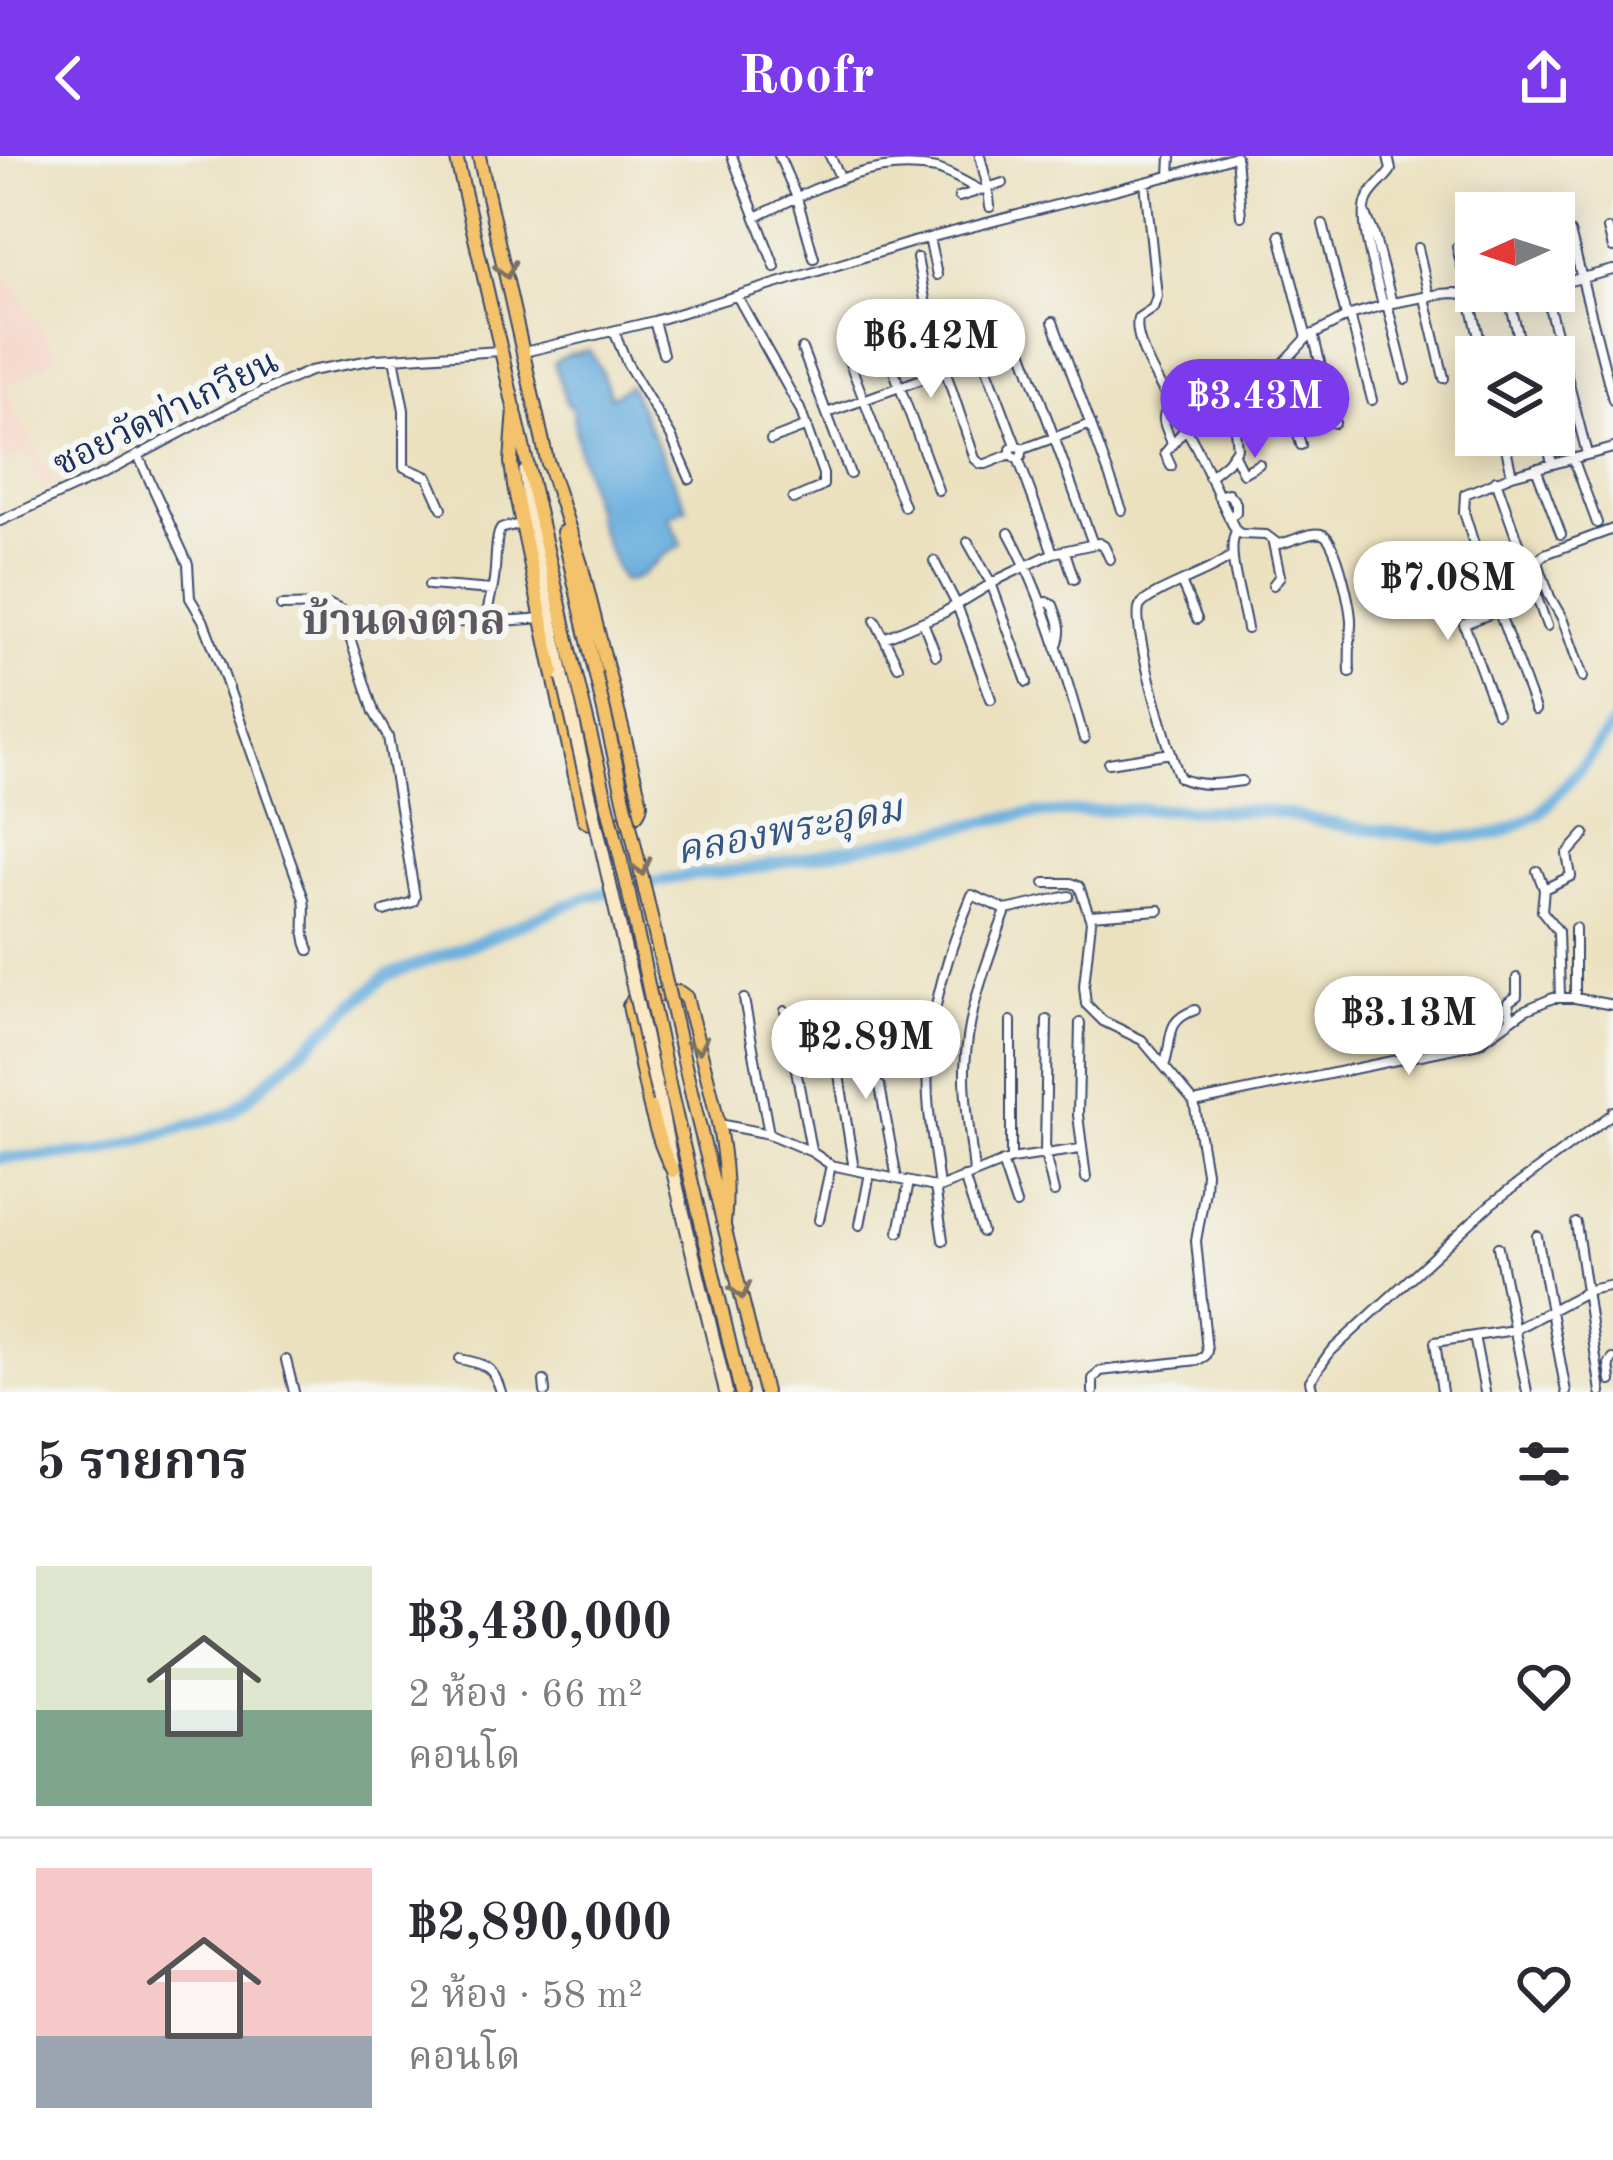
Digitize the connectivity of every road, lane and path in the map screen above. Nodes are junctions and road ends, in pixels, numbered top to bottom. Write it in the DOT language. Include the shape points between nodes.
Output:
graph roads {
  1 [pos="456,156"];
  2 [pos="479,156"];
  3 [pos="732,156"];
  4 [pos="779,156"];
  5 [pos="830,156"];
  6 [pos="932,156"];
  7 [pos="980,156"];
  8 [pos="1172,156"];
  9 [pos="1235,156"];
  10 [pos="1388,156"];
  11 [pos="882,161"];
  12 [pos="940,171"];
  13 [pos="1170,176"];
  14 [pos="839,177"];
  15 [pos="1145,182"];
  16 [pos="1003,183"];
  17 [pos="984,189"];
  18 [pos="959,197"];
  19 [pos="797,198"];
  20 [pos="989,207"];
  21 [pos="1241,216"];
  22 [pos="756,217"];
  23 [pos="1323,224"];
  24 [pos="1608,229"];
  25 [pos="1280,235"];
  26 [pos="929,238"];
  27 [pos="1418,248"];
  28 [pos="1613,248"];
  29 [pos="915,250"];
  30 [pos="1575,251"];
  31 [pos="814,258"];
  32 [pos="775,267"];
  33 [pos="1613,270"];
  34 [pos="937,275"];
  35 [pos="1582,278"];
  36 [pos="1575,280"];
  37 [pos="1455,293"];
  38 [pos="737,296"];
  39 [pos="1427,297"];
  40 [pos="1387,304"];
  41 [pos="1550,312"];
  42 [pos="1348,315"];
  43 [pos="654,321"];
  44 [pos="1053,322"];
  45 [pos="614,330"];
  46 [pos="1016,333"];
  47 [pos="1310,336"];
  48 [pos="978,345"];
  49 [pos="885,347"];
  50 [pos="802,349"];
  51 [pos="844,350"];
  52 [pos="502,351"];
  53 [pos="524,352"];
  54 [pos="663,354"];
  55 [pos="394,358"];
  56 [pos="1280,367"];
  57 [pos="944,371"];
  58 [pos="1444,378"];
  59 [pos="1406,379"];
  60 [pos="1266,383"];
  61 [pos="1611,384"];
  62 [pos="900,386"];
  63 [pos="1255,394"];
  64 [pos="864,400"];
  65 [pos="1372,400"];
  66 [pos="1613,400"];
  67 [pos="1171,405"];
  68 [pos="1291,405"];
  69 [pos="514,409"];
  70 [pos="827,413"];
  71 [pos="1234,420"];
  72 [pos="1335,423"];
  73 [pos="1091,424"];
  74 [pos="807,426"];
  75 [pos="1185,429"];
  76 [pos="1054,437"];
  77 [pos="771,440"];
  78 [pos="1172,443"];
  79 [pos="1301,445"];
  80 [pos="1613,450"];
  81 [pos="1017,452"];
  82 [pos="1587,454"];
  83 [pos="138,455"];
  84 [pos="1234,455"];
  85 [pos="1508,456"];
  86 [pos="1550,456"];
  87 [pos="546,457"];
  88 [pos="1573,458"];
  89 [pos="1259,464"];
  90 [pos="1552,464"];
  91 [pos="1171,466"];
  92 [pos="1536,468"];
  93 [pos="850,474"];
  94 [pos="1512,475"];
  95 [pos="1208,477"];
  96 [pos="690,478"];
  97 [pos="1496,480"];
  98 [pos="938,490"];
  99 [pos="793,499"];
  100 [pos="904,506"];
  101 [pos="442,508"];
  102 [pos="1122,510"];
  103 [pos="0,521"];
  104 [pos="1597,523"];
  105 [pos="521,524"];
  106 [pos="1236,530"];
  107 [pos="1613,530"];
  108 [pos="1009,533"];
  109 [pos="1561,534"];
  110 [pos="968,542"];
  111 [pos="1273,542"];
  112 [pos="1093,544"];
  113 [pos="1065,552"];
  114 [pos="1053,553"];
  115 [pos="1229,557"];
  116 [pos="1110,559"];
  117 [pos="934,561"];
  118 [pos="1026,565"];
  119 [pos="1074,579"];
  120 [pos="1181,582"];
  121 [pos="991,583"];
  122 [pos="429,585"];
  123 [pos="1273,585"];
  124 [pos="492,590"];
  125 [pos="1537,596"];
  126 [pos="957,605"];
  127 [pos="281,606"];
  128 [pos="1498,610"];
  129 [pos="540,617"];
  130 [pos="1197,619"];
  131 [pos="875,620"];
  132 [pos="485,622"];
  133 [pos="923,622"];
  134 [pos="1547,626"];
  135 [pos="349,627"];
  136 [pos="1247,628"];
  137 [pos="884,638"];
  138 [pos="936,655"];
  139 [pos="898,666"];
  140 [pos="1350,673"];
  141 [pos="1583,677"];
  142 [pos="1028,682"];
  143 [pos="992,699"];
  144 [pos="1535,710"];
  145 [pos="1497,713"];
  146 [pos="1084,739"];
  147 [pos="1171,753"];
  148 [pos="1109,763"];
  149 [pos="1242,782"];
  150 [pos="1585,835"];
  151 [pos="1538,872"];
  152 [pos="1045,883"];
  153 [pos="1544,889"];
  154 [pos="1069,896"];
  155 [pos="1006,910"];
  156 [pos="1159,910"];
  157 [pos="384,911"];
  158 [pos="1090,915"];
  159 [pos="1575,928"];
  160 [pos="309,950"];
  161 [pos="1517,978"];
  162 [pos="1560,997"];
  163 [pos="1575,998"];
  164 [pos="744,999"];
  165 [pos="1613,1005"];
  166 [pos="1195,1010"];
  167 [pos="785,1011"];
  168 [pos="1511,1019"];
  169 [pos="1047,1020"];
  170 [pos="1011,1021"];
  171 [pos="1080,1023"];
  172 [pos="834,1042"];
  173 [pos="1163,1067"];
  174 [pos="880,1086"];
  175 [pos="666,1099"];
  176 [pos="1194,1102"];
  177 [pos="1613,1111"];
  178 [pos="717,1123"];
  179 [pos="769,1134"];
  180 [pos="1080,1149"];
  181 [pos="812,1152"];
  182 [pos="1045,1154"];
  183 [pos="1007,1161"];
  184 [pos="831,1165"];
  185 [pos="854,1170"];
  186 [pos="673,1171"];
  187 [pos="870,1173"];
  188 [pos="969,1175"];
  189 [pos="1086,1178"];
  190 [pos="897,1179"];
  191 [pos="908,1182"];
  192 [pos="937,1188"];
  193 [pos="1054,1192"];
  194 [pos="1016,1204"];
  195 [pos="819,1220"];
  196 [pos="724,1223"];
  197 [pos="1576,1223"];
  198 [pos="860,1225"];
  199 [pos="899,1232"];
  200 [pos="982,1232"];
  201 [pos="1537,1236"];
  202 [pos="943,1240"];
  203 [pos="1498,1247"];
  204 [pos="1613,1285"];
  205 [pos="1587,1291"];
  206 [pos="1551,1310"];
  207 [pos="1514,1330"];
  208 [pos="1474,1336"];
  209 [pos="460,1359"];
  210 [pos="1613,1359"];
  211 [pos="286,1360"];
  212 [pos="544,1381"];
  213 [pos="1611,1381"];
  214 [pos="294,1392"];
  215 [pos="501,1392"];
  216 [pos="545,1392"];
  217 [pos="725,1392"];
  218 [pos="741,1392"];
  219 [pos="766,1392"];
  220 [pos="1093,1392"];
  221 [pos="1313,1392"];
  222 [pos="1442,1392"];
  223 [pos="1484,1392"];
  224 [pos="1527,1392"];
  225 [pos="1566,1392"];
  226 [pos="1601,1392"];
  1 -- 52 [label="main road"];
  2 -- 53 [label="main road, one-way"];
  3 -- 22 [label="street"];
  4 -- 19 [label="street"];
  5 -- 14 [label="street"];
  6 -- 12 [label="street"];
  7 -- 17 [label="street"];
  8 -- 13 [label="street"];
  9 -- 13 [label="street"];
  9 -- 21 [label="street"];
  10 -- 40 [label="street" via="1391,170 1366,200"];
  11 -- 12 [label="street"];
  11 -- 14 [label="street"];
  12 -- 17 [label="street"];
  13 -- 15 [label="street"];
  14 -- 19 [label="street"];
  15 -- 26 [label="street"];
  15 -- 67 [label="street" via="1157,296 1136,330"];
  16 -- 17 [label="street"];
  17 -- 18 [label="street"];
  17 -- 20 [label="street"];
  19 -- 22 [label="street"];
  19 -- 31 [label="street"];
  22 -- 32 [label="street"];
  23 -- 42 [label="street"];
  24 -- 28 [label="street"];
  25 -- 47 [label="street"];
  26 -- 29 [label="street"];
  26 -- 34 [label="street"];
  27 -- 39 [label="street"];
  29 -- 38 [label="street"];
  29 -- 57 [label="street"];
  30 -- 35 [label="street"];
  33 -- 35 [label="street"];
  35 -- 36 [label="street"];
  35 -- 61 [label="street"];
  37 -- 39 [label="street"];
  38 -- 43 [label="street"];
  38 -- 74 [label="street"];
  39 -- 40 [label="street"];
  39 -- 58 [label="street"];
  40 -- 42 [label="street"];
  40 -- 59 [label="street"];
  41 -- 82 [label="street"];
  42 -- 47 [label="street"];
  42 -- 65 [label="street"];
  43 -- 45 [label="street"];
  43 -- 54 [label="street"];
  44 -- 73 [label="street"];
  45 -- 53 [label="street"];
  45 -- 96 [label="street"];
  46 -- 76 [label="street"];
  47 -- 56 [label="street"];
  47 -- 72 [label="street"];
  48 -- 81 [label="street"];
  49 -- 62 [label="street"];
  50 -- 70 [label="street"];
  51 -- 64 [label="street"];
  52 -- 55 [label="street, ซอยวัดท่าเกวียน"];
  52 -- 69 [label="main road"];
  53 -- 87 [label="main road"];
  55 -- 83 [label="street, ซอยวัดท่าเกวียน" via="293,377"];
  55 -- 101 [label="street" via="404,467 428,478"];
  56 -- 60 [label="street"];
  56 -- 68 [label="street"];
  57 -- 62 [label="street"];
  57 -- 81 [label="street" via="975,459 986,464"];
  60 -- 63 [label="street"];
  60 -- 68 [label="street"];
  61 -- 66 [label="street"];
  62 -- 64 [label="street"];
  62 -- 98 [label="street"];
  64 -- 70 [label="street"];
  64 -- 100 [label="street"];
  67 -- 75 [label="street"];
  67 -- 78 [label="street" via="1163,416"];
  68 -- 79 [label="street"];
  69 -- 105 [label="main road" via="511,462"];
  69 -- 175 [label="main road, bridge" via="570,676 627,884"];
  70 -- 93 [label="street"];
  71 -- 84 [label="street"];
  73 -- 76 [label="street"];
  73 -- 102 [label="street"];
  74 -- 77 [label="street"];
  74 -- 99 [label="street" via="823,485"];
  75 -- 78 [label="street"];
  75 -- 95 [label="street"];
  76 -- 81 [label="street"];
  76 -- 112 [label="street"];
  78 -- 91 [label="street" via="1165,453"];
  80 -- 82 [label="street"];
  81 -- 114 [label="street"];
  82 -- 88 [label="street"];
  83 -- 103 [label="street, ซอยวัดท่าเกวียน"];
  83 -- 160 [label="street" via="188,564 190,598 304,899"];
  84 -- 89 [label="street" via="1243,472"];
  84 -- 95 [label="street"];
  85 -- 94 [label="street"];
  86 -- 90 [label="street"];
  87 -- 129 [label="main road" via="586,580 641,803 634,819 584,819"];
  87 -- 196 [label="main road, one-way, bridge"];
  88 -- 90 [label="street"];
  88 -- 104 [label="street"];
  90 -- 92 [label="street"];
  92 -- 94 [label="street"];
  92 -- 109 [label="street"];
  94 -- 97 [label="street"];
  95 -- 106 [label="street"];
  97 -- 125 [label="street"];
  97 -- 128 [label="street" via="1463,500"];
  105 -- 124 [label="street" via="499,534"];
  105 -- 129 [label="main road"];
  106 -- 111 [label="street"];
  106 -- 115 [label="street"];
  107 -- 141 [label="street" via="1537,560"];
  108 -- 118 [label="street"];
  110 -- 121 [label="street"];
  111 -- 123 [label="street" via="1280,576"];
  111 -- 140 [label="street" via="1318,534 1330,540 1351,618"];
  112 -- 113 [label="street"];
  112 -- 116 [label="street"];
  113 -- 114 [label="street"];
  113 -- 119 [label="street"];
  114 -- 118 [label="street"];
  115 -- 120 [label="street"];
  115 -- 136 [label="street"];
  117 -- 126 [label="street"];
  118 -- 121 [label="street"];
  118 -- 146 [label="street"];
  120 -- 130 [label="street"];
  120 -- 147 [label="street" via="1138,613"];
  121 -- 126 [label="street"];
  121 -- 142 [label="street"];
  122 -- 124 [label="street"];
  124 -- 132 [label="street"];
  125 -- 128 [label="street"];
  125 -- 134 [label="street"];
  126 -- 133 [label="street"];
  126 -- 143 [label="street"];
  127 -- 135 [label="street" via="330,604"];
  128 -- 144 [label="street"];
  128 -- 145 [label="street" via="1464,624"];
  129 -- 132 [label="street"];
  131 -- 137 [label="street"];
  132 -- 135 [label="street"];
  133 -- 137 [label="street"];
  133 -- 138 [label="street"];
  135 -- 157 [label="street" via="388,737 415,897"];
  137 -- 139 [label="street"];
  147 -- 148 [label="street"];
  147 -- 149 [label="street" via="1186,781"];
  150 -- 153 [label="street" via="1567,854 1571,877"];
  151 -- 153 [label="street"];
  152 -- 158 [label="street" via="1079,886"];
  153 -- 162 [label="street" via="1544,914 1558,931"];
  154 -- 155 [label="street"];
  155 -- 188 [label="street" via="965,1067"];
  155 -- 192 [label="street" via="972,895 945,967 927,1068"];
  156 -- 158 [label="street"];
  158 -- 173 [label="street" via="1086,1004 1142,1040"];
  159 -- 163 [label="street"];
  161 -- 168 [label="street"];
  162 -- 163 [label="street"];
  162 -- 168 [label="street"];
  163 -- 165 [label="street"];
  164 -- 179 [label="street"];
  166 -- 173 [label="street" via="1173,1024"];
  167 -- 181 [label="street"];
  168 -- 176 [label="street" via="1468,1046"];
  169 -- 182 [label="street"];
  170 -- 183 [label="street"];
  171 -- 180 [label="street"];
  172 -- 185 [label="street"];
  173 -- 176 [label="street"];
  174 -- 190 [label="street"];
  175 -- 186 [label="main road"];
  175 -- 218 [label="main road"];
  176 -- 220 [label="street" via="1206,1172 1196,1241 1205,1357 1100,1371"];
  177 -- 221 [label="street" via="1491,1204 1330,1352 1310,1381"];
  178 -- 179 [label="street"];
  186 -- 178 [label="main road, one-way" via="630,1001 686,997"];
  178 -- 196 [label="main road"];
  179 -- 181 [label="street"];
  180 -- 182 [label="street"];
  180 -- 189 [label="street"];
  181 -- 184 [label="street"];
  182 -- 183 [label="street"];
  182 -- 193 [label="street"];
  183 -- 188 [label="street"];
  183 -- 194 [label="street"];
  184 -- 185 [label="street"];
  184 -- 195 [label="street"];
  185 -- 187 [label="street"];
  186 -- 217 [label="main road"];
  187 -- 190 [label="street"];
  187 -- 198 [label="street"];
  188 -- 192 [label="street"];
  188 -- 200 [label="street"];
  190 -- 191 [label="street"];
  191 -- 192 [label="street"];
  191 -- 199 [label="street"];
  192 -- 202 [label="street"];
  196 -- 219 [label="main road, one-way"];
  197 -- 205 [label="street"];
  201 -- 206 [label="street"];
  203 -- 207 [label="street"];
  204 -- 205 [label="street"];
  205 -- 206 [label="street"];
  205 -- 226 [label="street"];
  206 -- 207 [label="street"];
  206 -- 225 [label="street"];
  207 -- 208 [label="street"];
  207 -- 224 [label="street"];
  208 -- 222 [label="street" via="1435,1342"];
  208 -- 223 [label="street"];
  209 -- 215 [label="street" via="490,1368"];
  210 -- 213 [label="street"];
  211 -- 214 [label="street"];
  212 -- 216 [label="street"];
}
